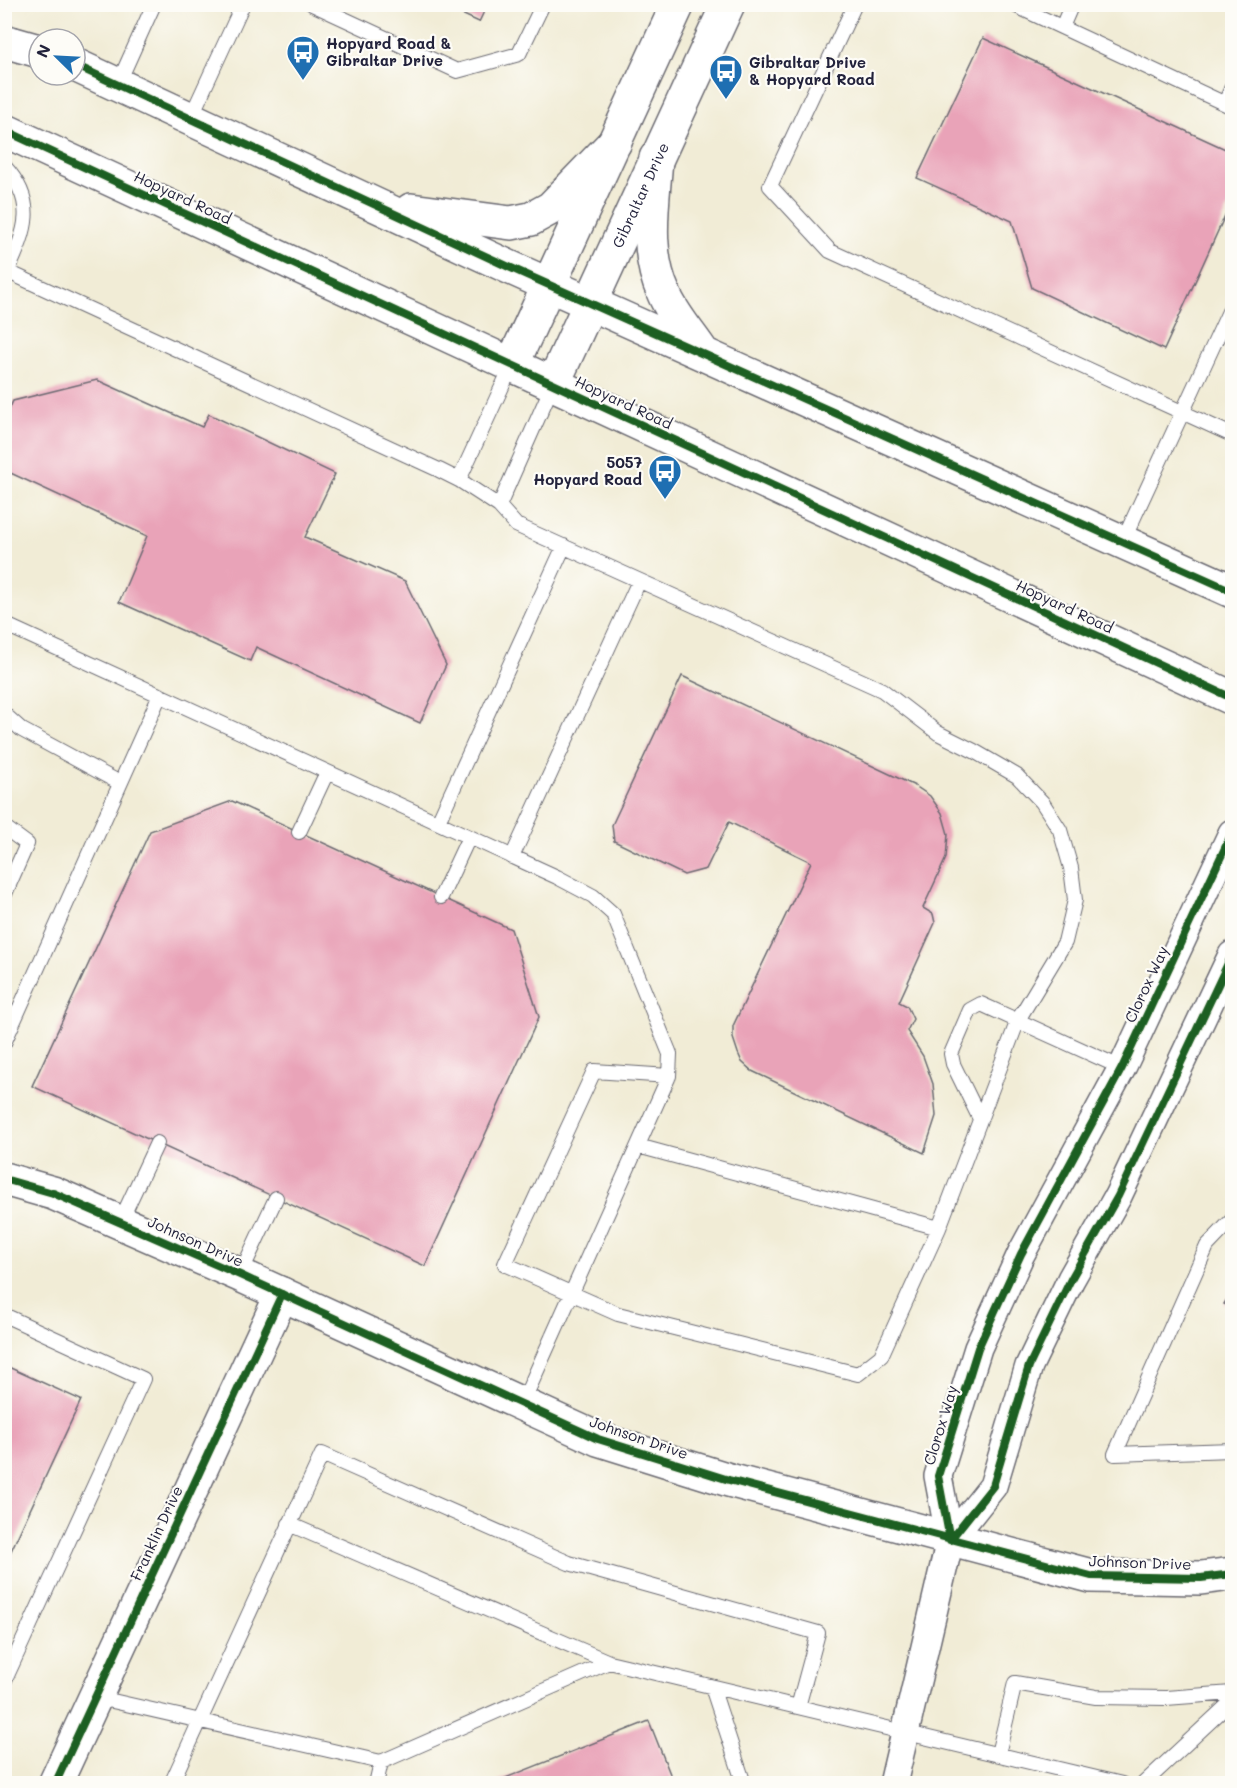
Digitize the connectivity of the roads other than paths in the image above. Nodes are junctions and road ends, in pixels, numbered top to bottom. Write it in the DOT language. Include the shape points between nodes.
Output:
graph roads {
  1 [pos="154,4"];
  2 [pos="243,4"];
  3 [pos="312,4"];
  4 [pos="543,4"];
  5 [pos="678,4"];
  6 [pos="728,4"];
  7 [pos="855,4"];
  8 [pos="1012,4"];
  9 [pos="1072,4"];
  10 [pos="1062,27"];
  11 [pos="4,41"];
  12 [pos="27,48"];
  13 [pos="87,71"];
  14 [pos="118,85"];
  15 [pos="1233,87"];
  16 [pos="1229,105"];
  17 [pos="190,119"];
  18 [pos="4,130"];
  19 [pos="615,142"];
  20 [pos="656,158"];
  21 [pos="4,166"];
  22 [pos="382,207"];
  23 [pos="6,273"];
  24 [pos="550,285"];
  25 [pos="590,302"];
  26 [pos="1233,305"];
  27 [pos="702,352"];
  28 [pos="512,365"];
  29 [pos="553,384"];
  30 [pos="1181,412"];
  31 [pos="1233,435"];
  32 [pos="459,480"];
  33 [pos="499,506"];
  34 [pos="1123,541"];
  35 [pos="564,546"];
  36 [pos="639,581"];
  37 [pos="1233,591"];
  38 [pos="4,624"];
  39 [pos="160,695"];
  40 [pos="1233,698"];
  41 [pos="4,714"];
  42 [pos="327,772"];
  43 [pos="120,783"];
  44 [pos="438,822"];
  45 [pos="4,827"];
  46 [pos="299,832"];
  47 [pos="1233,833"];
  48 [pos="469,837"];
  49 [pos="512,857"];
  50 [pos="4,896"];
  51 [pos="441,897"];
  52 [pos="1233,955"];
  53 [pos="1018,1020"];
  54 [pos="4,1043"];
  55 [pos="1122,1068"];
  56 [pos="669,1076"];
  57 [pos="980,1119"];
  58 [pos="157,1143"];
  59 [pos="638,1146"];
  60 [pos="4,1179"];
  61 [pos="276,1198"];
  62 [pos="1233,1220"];
  63 [pos="120,1222"];
  64 [pos="939,1228"];
  65 [pos="240,1275"];
  66 [pos="282,1294"];
  67 [pos="572,1294"];
  68 [pos="4,1315"];
  69 [pos="522,1404"];
  70 [pos="1233,1450"];
  71 [pos="290,1524"];
  72 [pos="950,1540"];
  73 [pos="1233,1574"];
  74 [pos="609,1662"];
  75 [pos="4,1682"];
  76 [pos="712,1687"];
  77 [pos="1233,1693"];
  78 [pos="95,1697"];
  79 [pos="1233,1701"];
  80 [pos="798,1707"];
  81 [pos="200,1721"];
  82 [pos="905,1732"];
  83 [pos="998,1754"];
  84 [pos="381,1762"];
  85 [pos="55,1784"];
  86 [pos="171,1784"];
  87 [pos="376,1784"];
  88 [pos="744,1784"];
  89 [pos="893,1784"];
  90 [pos="1122,1784"];
  91 [pos="1143,1784"];
  1 -- 14 [label="lane"];
  2 -- 17 [label="lane"];
  3 -- 4 [label="lane" via="457,71 519,54"];
  5 -- 19 [label="main road"];
  6 -- 20 [label="main road, Gibraltar Drive"];
  7 -- 30 [label="lane" via="770,186 830,251"];
  8 -- 10 [label="lane"];
  9 -- 10 [label="lane"];
  10 -- 16 [label="lane"];
  11 -- 12 [label="main road"];
  13 -- 14 [label="main road"];
  14 -- 17 [label="main road"];
  15 -- 16 [label="lane"];
  17 -- 22 [label="main road"];
  18 -- 28 [label="main road, Hopyard Road"];
  19 -- 22 [label="main road" via="551,208 531,219 512,223"];
  19 -- 24 [label="main road"];
  20 -- 25 [label="main road, Gibraltar Drive"];
  20 -- 27 [label="main road" via="650,242 654,271 665,297"];
  21 -- 23 [label="lane" via="24,196 27,213 22,241"];
  22 -- 24 [label="main road"];
  23 -- 32 [label="lane"];
  24 -- 25 [label="main road"];
  24 -- 28 [label="main road"];
  25 -- 27 [label="main road"];
  25 -- 29 [label="main road, Gibraltar Drive"];
  26 -- 30 [label="lane"];
  27 -- 34 [label="main road"];
  28 -- 29 [label="main road, Hopyard Road"];
  28 -- 32 [label="lane"];
  29 -- 33 [label="lane"];
  29 -- 40 [label="main road, Hopyard Road"];
  30 -- 31 [label="lane"];
  30 -- 34 [label="lane"];
  32 -- 33 [label="lane"];
  33 -- 35 [label="lane" via="516,525"];
  34 -- 37 [label="main road"];
  35 -- 36 [label="lane"];
  35 -- 44 [label="lane"];
  36 -- 49 [label="lane"];
  36 -- 53 [label="lane" via="882,690 938,733 1017,776 1042,802 1060,831 1075,900 1065,942"];
  38 -- 39 [label="lane"];
  39 -- 42 [label="lane"];
  39 -- 43 [label="lane"];
  41 -- 43 [label="lane" via="22,730"];
  42 -- 44 [label="lane"];
  42 -- 46 [label="lane"];
  43 -- 54 [label="lane"];
  44 -- 48 [label="lane"];
  45 -- 50 [label="lane" via="27,844"];
  47 -- 55 [label="street, Clorox Way"];
  48 -- 49 [label="lane"];
  48 -- 51 [label="lane"];
  49 -- 56 [label="lane" via="593,896 612,914 670,1054"];
  52 -- 72 [label="street, Clorox Way" via="1118,1196 1071,1279 1029,1366 993,1486"];
  53 -- 55 [label="lane"];
  53 -- 57 [label="lane"];
  53 -- 57 [label="lane" via="981,1004 970,1010 951,1054 952,1064"];
  55 -- 72 [label="street, Clorox Way" via="1021,1254 978,1348 938,1476"];
  56 -- 59 [label="lane"];
  56 -- 67 [label="lane" via="594,1071 505,1264"];
  57 -- 64 [label="lane"];
  58 -- 63 [label="lane"];
  59 -- 64 [label="lane"];
  59 -- 67 [label="lane"];
  60 -- 63 [label="main road, Johnson Drive" via="53,1192"];
  61 -- 65 [label="lane"];
  62 -- 70 [label="lane" via="1207,1246 1115,1454"];
  63 -- 65 [label="main road, Johnson Drive"];
  64 -- 67 [label="lane" via="881,1356 858,1374 618,1314"];
  65 -- 66 [label="main road, Johnson Drive"];
  66 -- 69 [label="main road, Johnson Drive"];
  66 -- 78 [label="main road, Franklin Drive"];
  67 -- 69 [label="lane"];
  68 -- 75 [label="lane" via="143,1379"];
  69 -- 72 [label="main road, Johnson Drive" via="620,1446"];
  71 -- 74 [label="lane"];
  71 -- 80 [label="lane" via="322,1454 569,1563 818,1633"];
  71 -- 81 [label="lane"];
  72 -- 73 [label="main road, Johnson Drive" via="1091,1576 1201,1578"];
  72 -- 82 [label="street, Clorox Way"];
  74 -- 76 [label="lane"];
  74 -- 84 [label="lane"];
  76 -- 80 [label="lane"];
  76 -- 88 [label="lane"];
  77 -- 83 [label="lane" via="1166,1698 1095,1697 1015,1683"];
  78 -- 81 [label="lane"];
  78 -- 85 [label="main road, Franklin Drive"];
  79 -- 91 [label="lane"];
  80 -- 82 [label="lane"];
  81 -- 84 [label="lane"];
  81 -- 86 [label="lane"];
  82 -- 83 [label="lane"];
  82 -- 89 [label="street, Clorox Way"];
  83 -- 90 [label="lane"];
  84 -- 87 [label="lane"];
}
